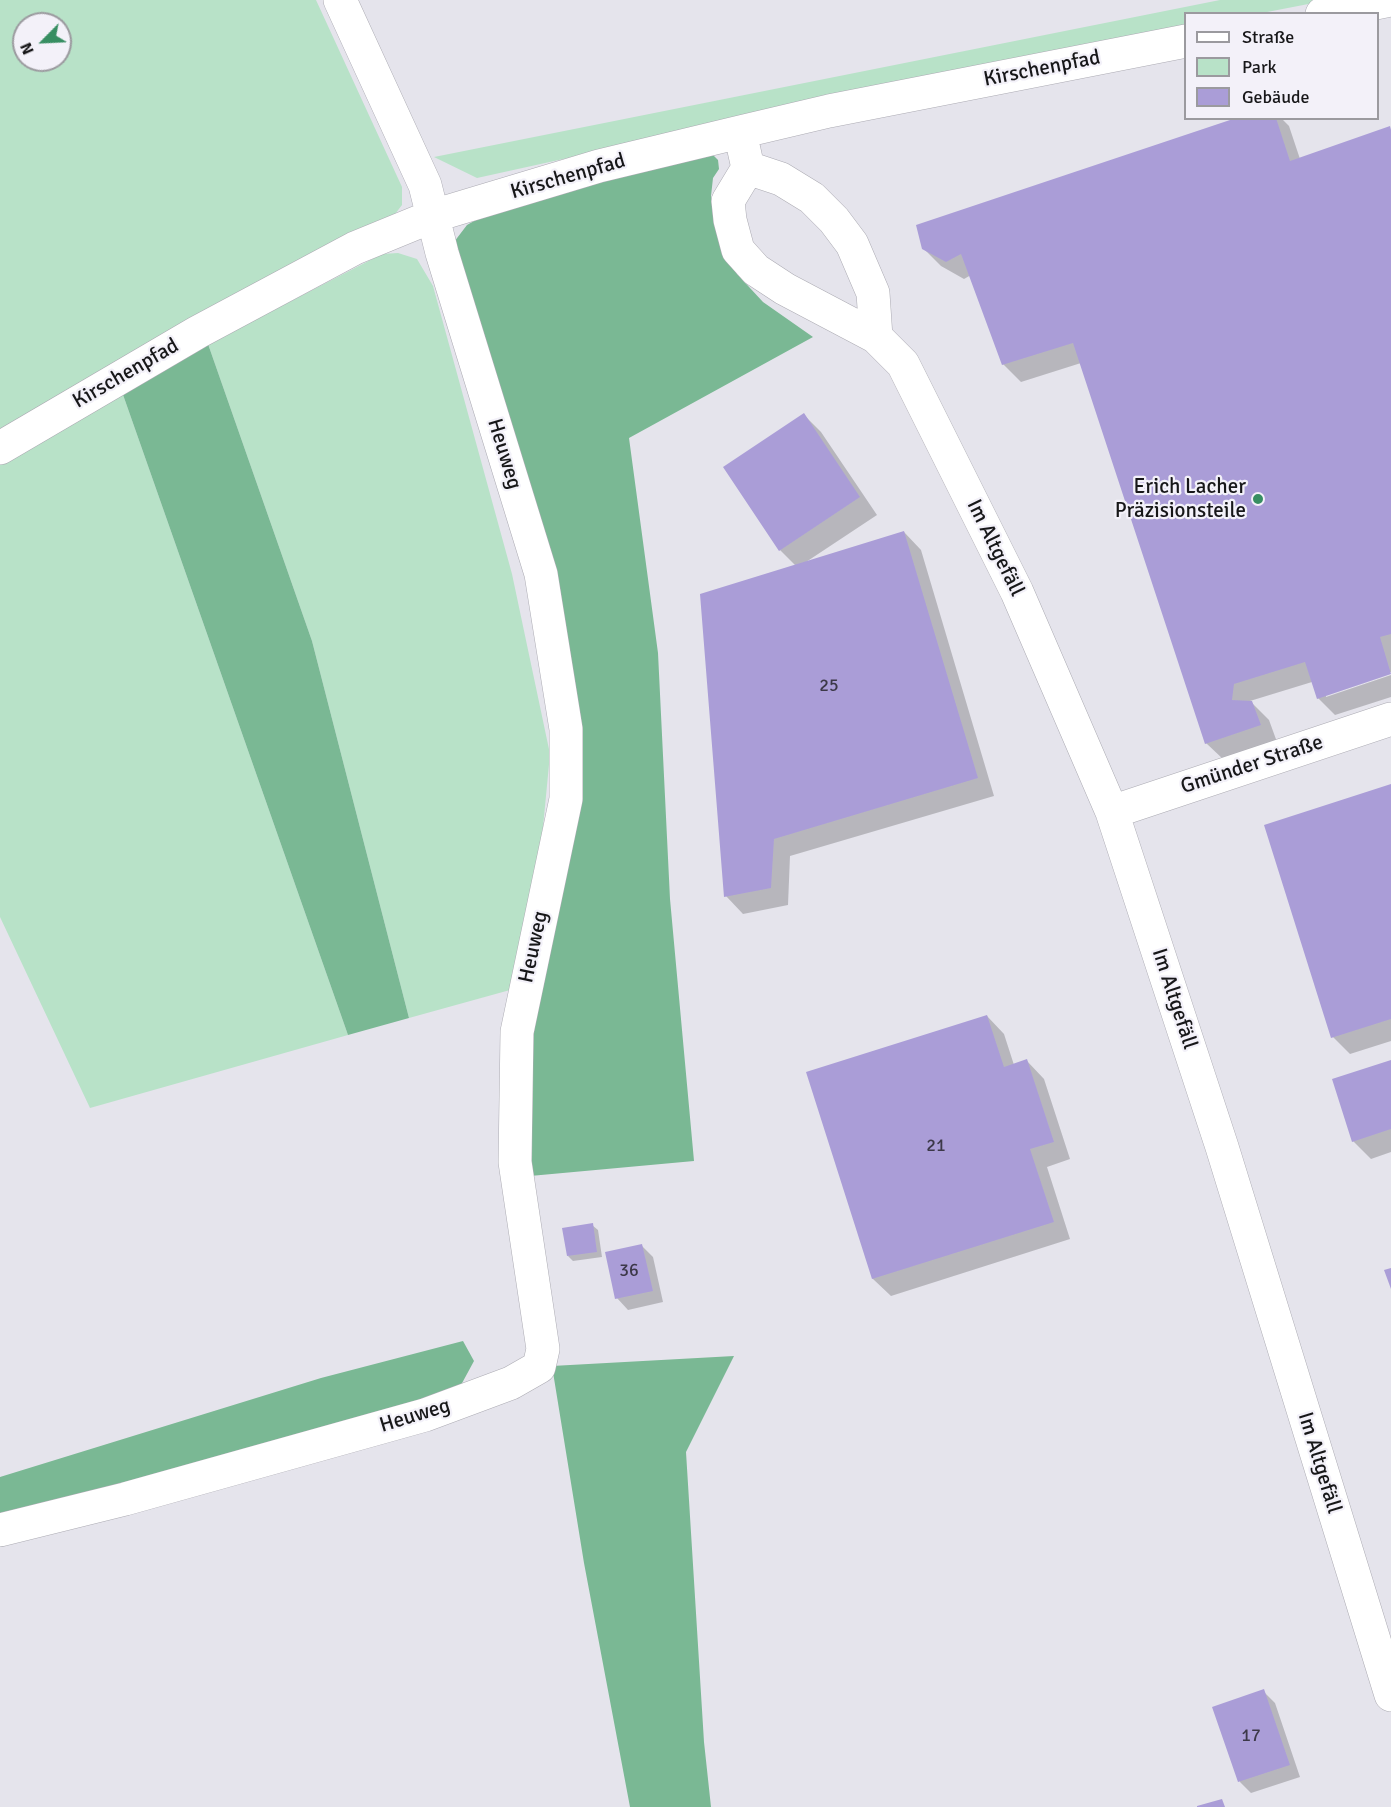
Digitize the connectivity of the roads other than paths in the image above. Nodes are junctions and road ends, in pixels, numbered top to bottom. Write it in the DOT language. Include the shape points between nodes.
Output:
graph roads {
  1 [pos="340,0"];
  2 [pos="1390,0"];
  3 [pos="1332,12"];
  4 [pos="1184,41"];
  5 [pos="740,132"];
  6 [pos="748,168"];
  7 [pos="433,216"];
  8 [pos="876,337"];
  9 [pos="0,448"];
  10 [pos="1391,719"];
  11 [pos="1112,812"];
  12 [pos="0,1530"];
  13 [pos="1391,1695"];
  1 -- 7 [label="street, Heuweg" via="425,185"];
  2 -- 3 [label="street"];
  4 -- 5 [label="street, Kirschenpfad"];
  5 -- 6 [label="street"];
  5 -- 7 [label="street, Kirschenpfad" via="599,166"];
  6 -- 8 [label="street" via="781,179 812,198 834,220 852,244 873,292"];
  6 -- 8 [label="street, Im Altgefäll" via="728,201 738,250 756,270 785,289"];
  7 -- 9 [label="street, Kirschenpfad" via="356,248 198,332"];
  7 -- 12 [label="street, Heuweg" via="541,574 566,729 566,799 517,1032 515,1162 543,1349 539,1367 511,1383 425,1415"];
  8 -- 11 [label="street, Im Altgefäll" via="903,364 1017,592"];
  10 -- 11 [label="street, Gmünder Straße"];
  11 -- 13 [label="street, Im Altgefäll" via="1226,1158"];
}
